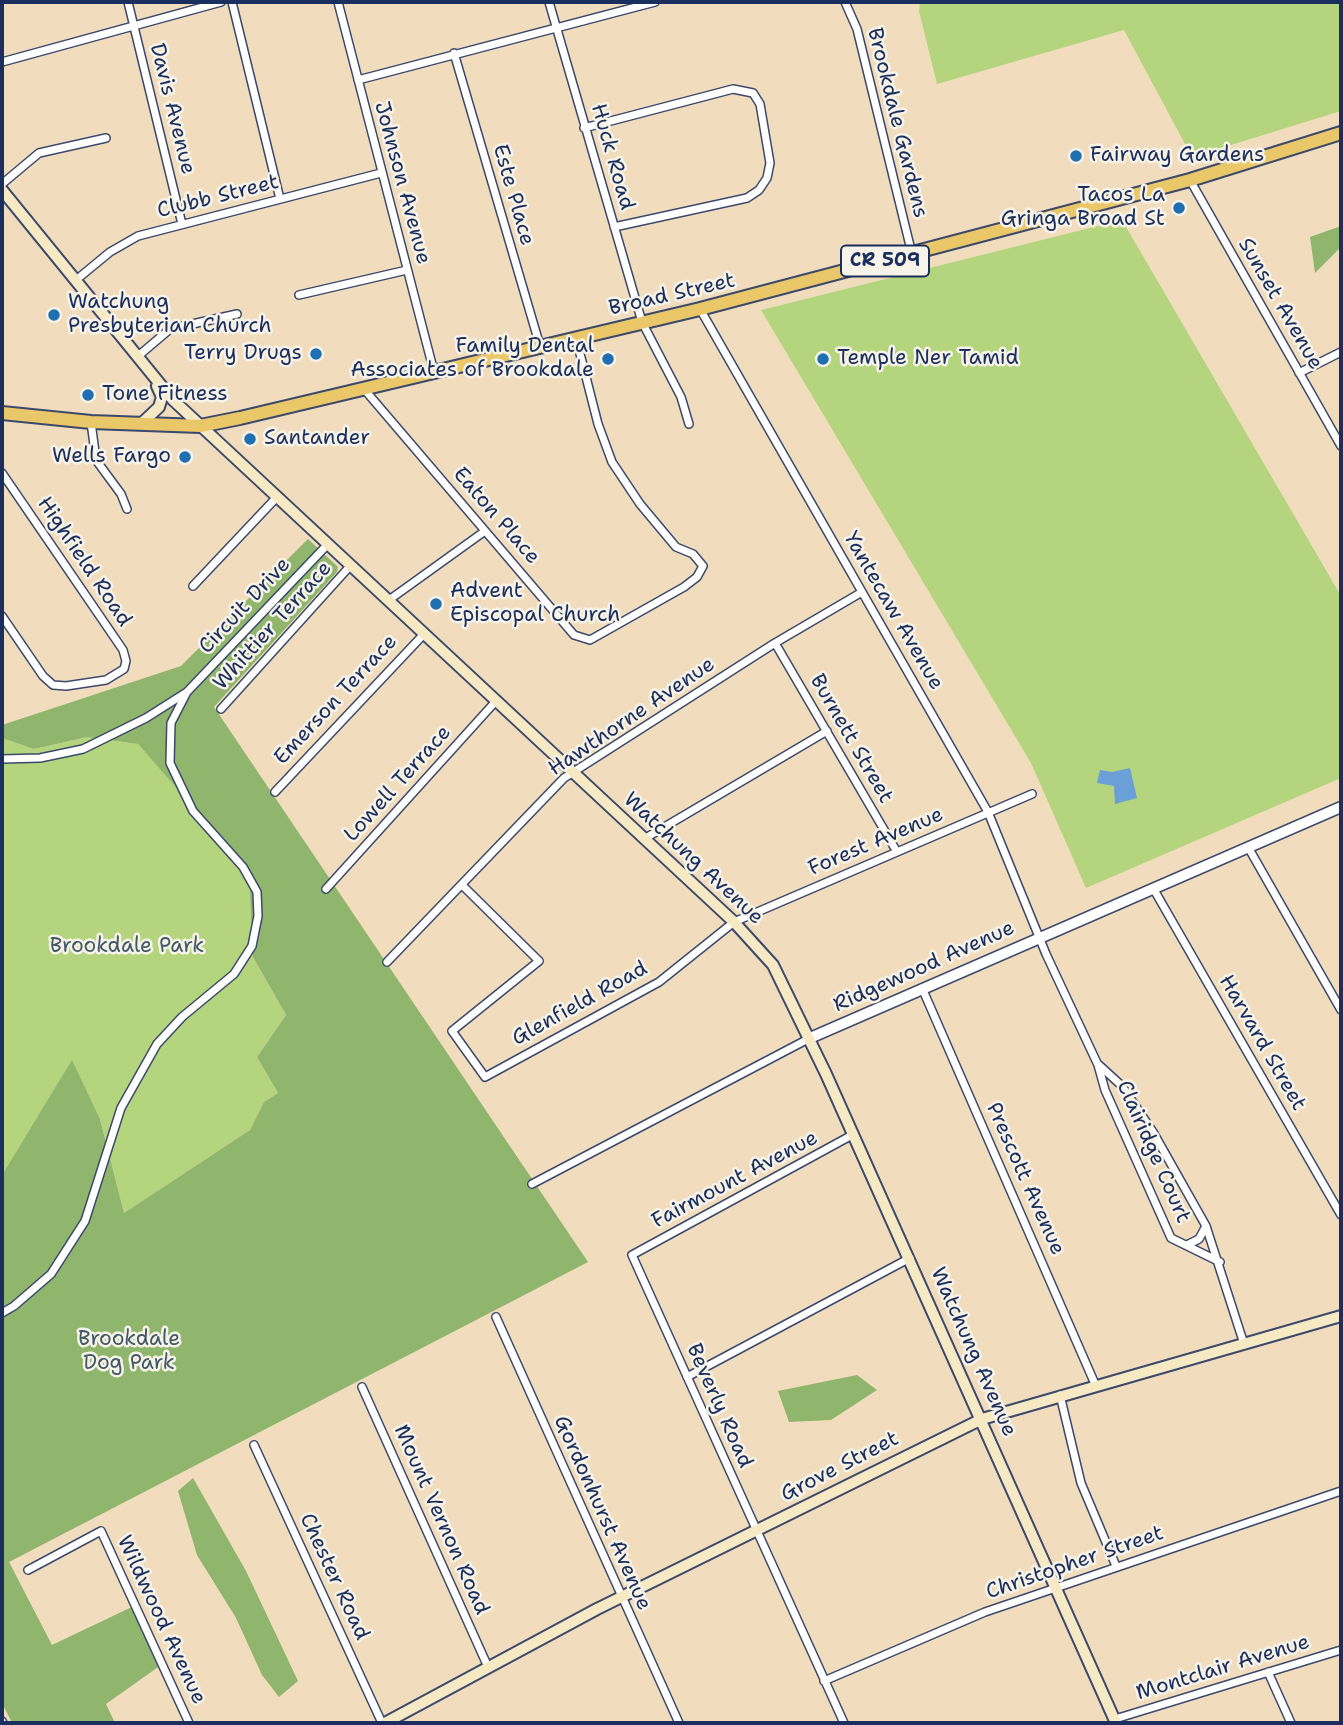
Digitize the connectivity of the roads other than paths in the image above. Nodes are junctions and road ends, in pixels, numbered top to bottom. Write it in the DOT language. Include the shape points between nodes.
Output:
graph roads {
  1 [pos="128,2"];
  2 [pos="221,2"];
  3 [pos="232,2"];
  4 [pos="338,2"];
  5 [pos="550,2"];
  6 [pos="655,2"];
  7 [pos="845,2"];
  8 [pos="134,25"];
  9 [pos="556,27"];
  10 [pos="454,53"];
  11 [pos="2,62"];
  12 [pos="358,80"];
  13 [pos="584,128"];
  14 [pos="1341,133"];
  15 [pos="106,138"];
  16 [pos="381,173"];
  17 [pos="1190,180"];
  18 [pos="2,184"];
  19 [pos="2,190"];
  20 [pos="280,200"];
  21 [pos="182,224"];
  22 [pos="614,227"];
  23 [pos="912,254"];
  24 [pos="407,270"];
  25 [pos="76,280"];
  26 [pos="299,295"];
  27 [pos="700,309"];
  28 [pos="237,314"];
  29 [pos="642,322"];
  30 [pos="576,338"];
  31 [pos="540,346"];
  32 [pos="1341,352"];
  33 [pos="137,357"];
  34 [pos="434,373"];
  35 [pos="1299,373"];
  36 [pos="153,377"];
  37 [pos="364,389"];
  38 [pos="2,413"];
  39 [pos="91,422"];
  40 [pos="141,424"];
  41 [pos="689,424"];
  42 [pos="200,426"];
  43 [pos="1341,446"];
  44 [pos="2,473"];
  45 [pos="277,497"];
  46 [pos="127,509"];
  47 [pos="485,531"];
  48 [pos="328,544"];
  49 [pos="351,565"];
  50 [pos="193,586"];
  51 [pos="862,592"];
  52 [pos="389,600"];
  53 [pos="2,616"];
  54 [pos="424,634"];
  55 [pos="775,643"];
  56 [pos="187,692"];
  57 [pos="496,701"];
  58 [pos="221,709"];
  59 [pos="827,731"];
  60 [pos="2,759"];
  61 [pos="572,772"];
  62 [pos="275,792"];
  63 [pos="1032,794"];
  64 [pos="1341,807"];
  65 [pos="988,812"];
  66 [pos="644,839"];
  67 [pos="1248,847"];
  68 [pos="897,852"];
  69 [pos="462,885"];
  70 [pos="1153,888"];
  71 [pos="326,889"];
  72 [pos="734,922"];
  73 [pos="1039,938"];
  74 [pos="387,962"];
  75 [pos="922,988"];
  76 [pos="1341,1010"];
  77 [pos="810,1038"];
  78 [pos="1098,1065"];
  79 [pos="854,1134"];
  80 [pos="531,1184"];
  81 [pos="1341,1215"];
  82 [pos="1206,1226"];
  83 [pos="1186,1245"];
  84 [pos="632,1255"];
  85 [pos="910,1258"];
  86 [pos="1220,1262"];
  87 [pos="2,1313"];
  88 [pos="1341,1315"];
  89 [pos="496,1317"];
  90 [pos="1244,1343"];
  91 [pos="687,1377"];
  92 [pos="1096,1384"];
  93 [pos="362,1387"];
  94 [pos="1060,1395"];
  95 [pos="982,1419"];
  96 [pos="254,1446"];
  97 [pos="1341,1491"];
  98 [pos="757,1530"];
  99 [pos="1116,1566"];
  100 [pos="28,1570"];
  101 [pos="1056,1586"];
  102 [pos="621,1597"];
  103 [pos="1341,1650"];
  104 [pos="488,1667"];
  105 [pos="1268,1672"];
  106 [pos="824,1681"];
  107 [pos="1115,1721"];
  108 [pos="190,1723"];
  109 [pos="383,1723"];
  110 [pos="680,1723"];
  111 [pos="844,1723"];
  112 [pos="1291,1723"];
  1 -- 8 [label="street, Davis Avenue"];
  2 -- 8 [label="street"];
  3 -- 20 [label="street"];
  4 -- 12 [label="street, Johnson Avenue"];
  5 -- 9 [label="street, Huck Road"];
  6 -- 9 [label="street"];
  7 -- 23 [label="street, Brookdale Gardens" via="857,29"];
  8 -- 11 [label="street"];
  8 -- 21 [label="street, Davis Avenue"];
  9 -- 10 [label="street"];
  9 -- 13 [label="street, Huck Road"];
  10 -- 12 [label="street"];
  10 -- 31 [label="street, Este Place"];
  12 -- 16 [label="street, Johnson Avenue"];
  13 -- 22 [label="street, Huck Road"];
  13 -- 22 [label="street" via="733,89 752,93 760,104 770,163 759,190 747,198"];
  14 -- 17 [label="main road, Broad Street / CR 509"];
  15 -- 18 [label="street" via="39,153"];
  16 -- 20 [label="street, Clubb Street"];
  16 -- 24 [label="street, Johnson Avenue"];
  17 -- 23 [label="main road, Broad Street / CR 509"];
  17 -- 35 [label="street, Sunset Avenue"];
  19 -- 25 [label="main road, Watchung Avenue"];
  20 -- 21 [label="street, Clubb Street"];
  21 -- 25 [label="street, Clubb Street" via="124,243"];
  22 -- 29 [label="street, Huck Road"];
  23 -- 27 [label="main road, Broad Street / CR 509"];
  24 -- 26 [label="street"];
  24 -- 34 [label="street, Johnson Avenue"];
  25 -- 33 [label="main road, Watchung Avenue"];
  27 -- 29 [label="main road, Broad Street / CR 509"];
  27 -- 51 [label="street, Yantecaw Avenue"];
  28 -- 33 [label="street" via="170,330"];
  29 -- 30 [label="main road, Broad Street / CR 509"];
  29 -- 41 [label="street, Huck Road" via="681,397"];
  30 -- 31 [label="main road, Broad Street / CR 509"];
  30 -- 47 [label="street, Eaton Place" via="612,462 676,547 693,554 703,566 684,587 602,635 581,639"];
  31 -- 34 [label="main road, Broad Street / CR 509"];
  32 -- 35 [label="street"];
  33 -- 36 [label="main road, Watchung Avenue"];
  34 -- 37 [label="main road, Broad Street / CR 509"];
  35 -- 43 [label="street, Sunset Avenue"];
  36 -- 40 [label="main road" via="162,397 159,407"];
  36 -- 42 [label="main road, Watchung Avenue"];
  37 -- 42 [label="main road, Broad Street / CR 509"];
  37 -- 47 [label="street, Eaton Place"];
  38 -- 39 [label="main road, Broad Street / CR 509"];
  39 -- 40 [label="main road, Broad Street / CR 509"];
  39 -- 46 [label="street" via="96,460"];
  40 -- 42 [label="main road, Broad Street / CR 509"];
  42 -- 45 [label="main road, Watchung Avenue"];
  44 -- 53 [label="street, Highfield Road" via="123,650 126,661 120,674 106,680 53,685"];
  45 -- 48 [label="main road, Watchung Avenue"];
  45 -- 50 [label="street"];
  47 -- 52 [label="street"];
  48 -- 49 [label="main road, Watchung Avenue"];
  48 -- 56 [label="street, Circuit Drive"];
  49 -- 52 [label="main road, Watchung Avenue"];
  49 -- 58 [label="street, Whittier Terrace"];
  51 -- 55 [label="street, Hawthorne Avenue"];
  51 -- 65 [label="street, Yantecaw Avenue"];
  52 -- 54 [label="main road, Watchung Avenue"];
  54 -- 57 [label="main road, Watchung Avenue"];
  54 -- 62 [label="street, Emerson Terrace"];
  55 -- 59 [label="street, Burnett Street"];
  55 -- 61 [label="street, Hawthorne Avenue"];
  56 -- 60 [label="street" via="83,749 40,758"];
  56 -- 87 [label="street" via="171,723 170,763 193,811 243,867 257,892 252,946 234,974 157,1044 121,1108 85,1221 51,1274"];
  57 -- 61 [label="main road, Watchung Avenue"];
  57 -- 71 [label="street, Lowell Terrace"];
  59 -- 66 [label="street"];
  59 -- 68 [label="street, Burnett Street"];
  61 -- 66 [label="main road, Watchung Avenue"];
  61 -- 69 [label="street, Hawthorne Avenue"];
  63 -- 65 [label="street, Forest Avenue"];
  64 -- 67 [label="street, Ridgewood Avenue"];
  65 -- 68 [label="street, Forest Avenue"];
  65 -- 73 [label="street, Yantecaw Avenue"];
  66 -- 72 [label="main road, Watchung Avenue"];
  67 -- 70 [label="street, Ridgewood Avenue"];
  67 -- 76 [label="street"];
  68 -- 72 [label="street, Forest Avenue"];
  69 -- 72 [label="street, Glenfield Road" via="539,961 452,1031 485,1077 659,982"];
  69 -- 74 [label="street, Hawthorne Avenue"];
  70 -- 73 [label="street, Ridgewood Avenue"];
  70 -- 81 [label="street, Harvard Street"];
  72 -- 77 [label="main road, Watchung Avenue" via="773,965"];
  73 -- 75 [label="street, Ridgewood Avenue"];
  73 -- 78 [label="street, Clairidge Court"];
  75 -- 77 [label="street, Ridgewood Avenue"];
  75 -- 92 [label="street, Prescott Avenue"];
  77 -- 79 [label="main road, Watchung Avenue"];
  77 -- 80 [label="street, Ridgewood Avenue"];
  78 -- 82 [label="street, Clairidge Court" via="1122,1086 1153,1132"];
  78 -- 83 [label="street, Clairidge Court" via="1171,1238"];
  79 -- 84 [label="street, Fairmount Avenue"];
  79 -- 85 [label="main road, Watchung Avenue"];
  82 -- 83 [label="street, Clairidge Court" via="1199,1239"];
  82 -- 86 [label="street, Clairidge Court"];
  83 -- 86 [label="street, Clairidge Court"];
  84 -- 91 [label="street, Beverly Road"];
  85 -- 91 [label="street"];
  85 -- 95 [label="main road, Watchung Avenue"];
  86 -- 90 [label="street, Clairidge Court"];
  88 -- 90 [label="main road, Grove Street"];
  89 -- 102 [label="street, Gordonhurst Avenue"];
  90 -- 92 [label="main road, Grove Street"];
  91 -- 98 [label="street, Beverly Road"];
  92 -- 94 [label="main road, Grove Street"];
  93 -- 104 [label="street, Mount Vernon Road"];
  94 -- 95 [label="main road, Grove Street"];
  94 -- 99 [label="street" via="1081,1483"];
  95 -- 98 [label="main road, Grove Street"];
  95 -- 101 [label="main road, Watchung Avenue"];
  96 -- 109 [label="street, Chester Road"];
  97 -- 99 [label="street, Christopher Street"];
  98 -- 102 [label="main road, Grove Street"];
  98 -- 106 [label="street, Beverly Road"];
  99 -- 101 [label="street, Christopher Street"];
  100 -- 108 [label="street, Wildwood Avenue" via="101,1531"];
  101 -- 106 [label="street, Christopher Street"];
  101 -- 107 [label="main road, Watchung Avenue"];
  102 -- 104 [label="main road, Grove Street"];
  102 -- 110 [label="street, Gordonhurst Avenue"];
  103 -- 105 [label="street, Montclair Avenue"];
  104 -- 109 [label="main road, Grove Street"];
  105 -- 107 [label="street, Montclair Avenue"];
  105 -- 112 [label="street"];
  106 -- 111 [label="street, Beverly Road"];
}
